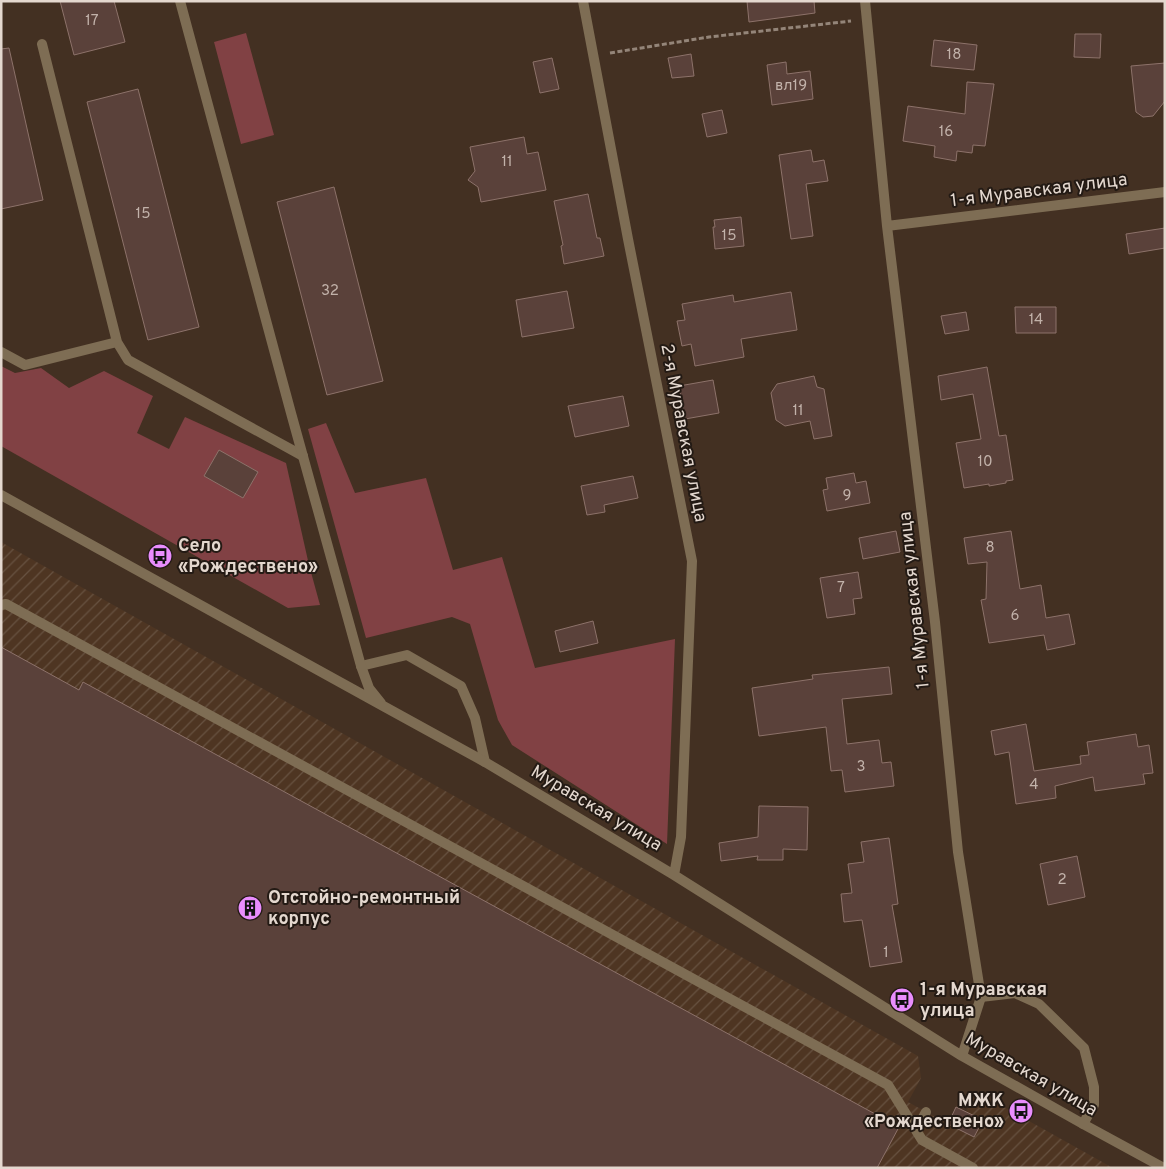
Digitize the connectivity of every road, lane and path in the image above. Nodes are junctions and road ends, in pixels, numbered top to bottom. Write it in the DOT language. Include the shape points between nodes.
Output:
graph roads {
  1 [pos="180,1"];
  2 [pos="583,1"];
  3 [pos="865,1"];
  4 [pos="867,20"];
  5 [pos="42,44"];
  6 [pos="606,53"];
  7 [pos="1165,192"];
  8 [pos="887,226"];
  9 [pos="117,342"];
  10 [pos="1,352"];
  11 [pos="303,456"];
  12 [pos="1,495"];
  13 [pos="1,605"];
  14 [pos="361,666"];
  15 [pos="384,707"];
  16 [pos="485,762"];
  17 [pos="674,875"];
  18 [pos="981,997"];
  19 [pos="962,1056"];
  20 [pos="926,1112"];
  21 [pos="1084,1124"];
  22 [pos="916,1130"];
  23 [pos="973,1168"];
  24 [pos="1164,1168"];
  1 -- 11 [label="street"];
  2 -- 17 [label="street, 2-я Муравская улица" via="692,561 681,837"];
  3 -- 4 [label="street, 1-я Муравская улица"];
  4 -- 6 [label="path" via="709,37"];
  4 -- 8 [label="street, 1-я Муравская улица"];
  5 -- 9 [label="street"];
  7 -- 8 [label="street, 1-я Муравская улица"];
  8 -- 18 [label="street, 1-я Муравская улица" via="935,622 958,852"];
  9 -- 10 [label="street" via="25,365"];
  9 -- 11 [label="street" via="128,360"];
  11 -- 14 [label="street"];
  12 -- 15 [label="street, Муравская улица"];
  13 -- 22 [label="street" via="6,604 888,1085"];
  14 -- 15 [label="street" via="369,688"];
  14 -- 16 [label="street" via="407,655 461,686 475,718"];
  15 -- 16 [label="street, Муравская улица"];
  16 -- 17 [label="street, Муравская улица"];
  17 -- 19 [label="street, Муравская улица"];
  18 -- 19 [label="street, 1-я Муравская улица"];
  18 -- 21 [label="street" via="1015,993 1039,1004 1084,1048 1094,1087 1094,1105"];
  19 -- 21 [label="street, Муравская улица"];
  20 -- 22 [label="street"];
  21 -- 24 [label="street, Муравская улица"];
  22 -- 23 [label="street" via="922,1140"];
}
